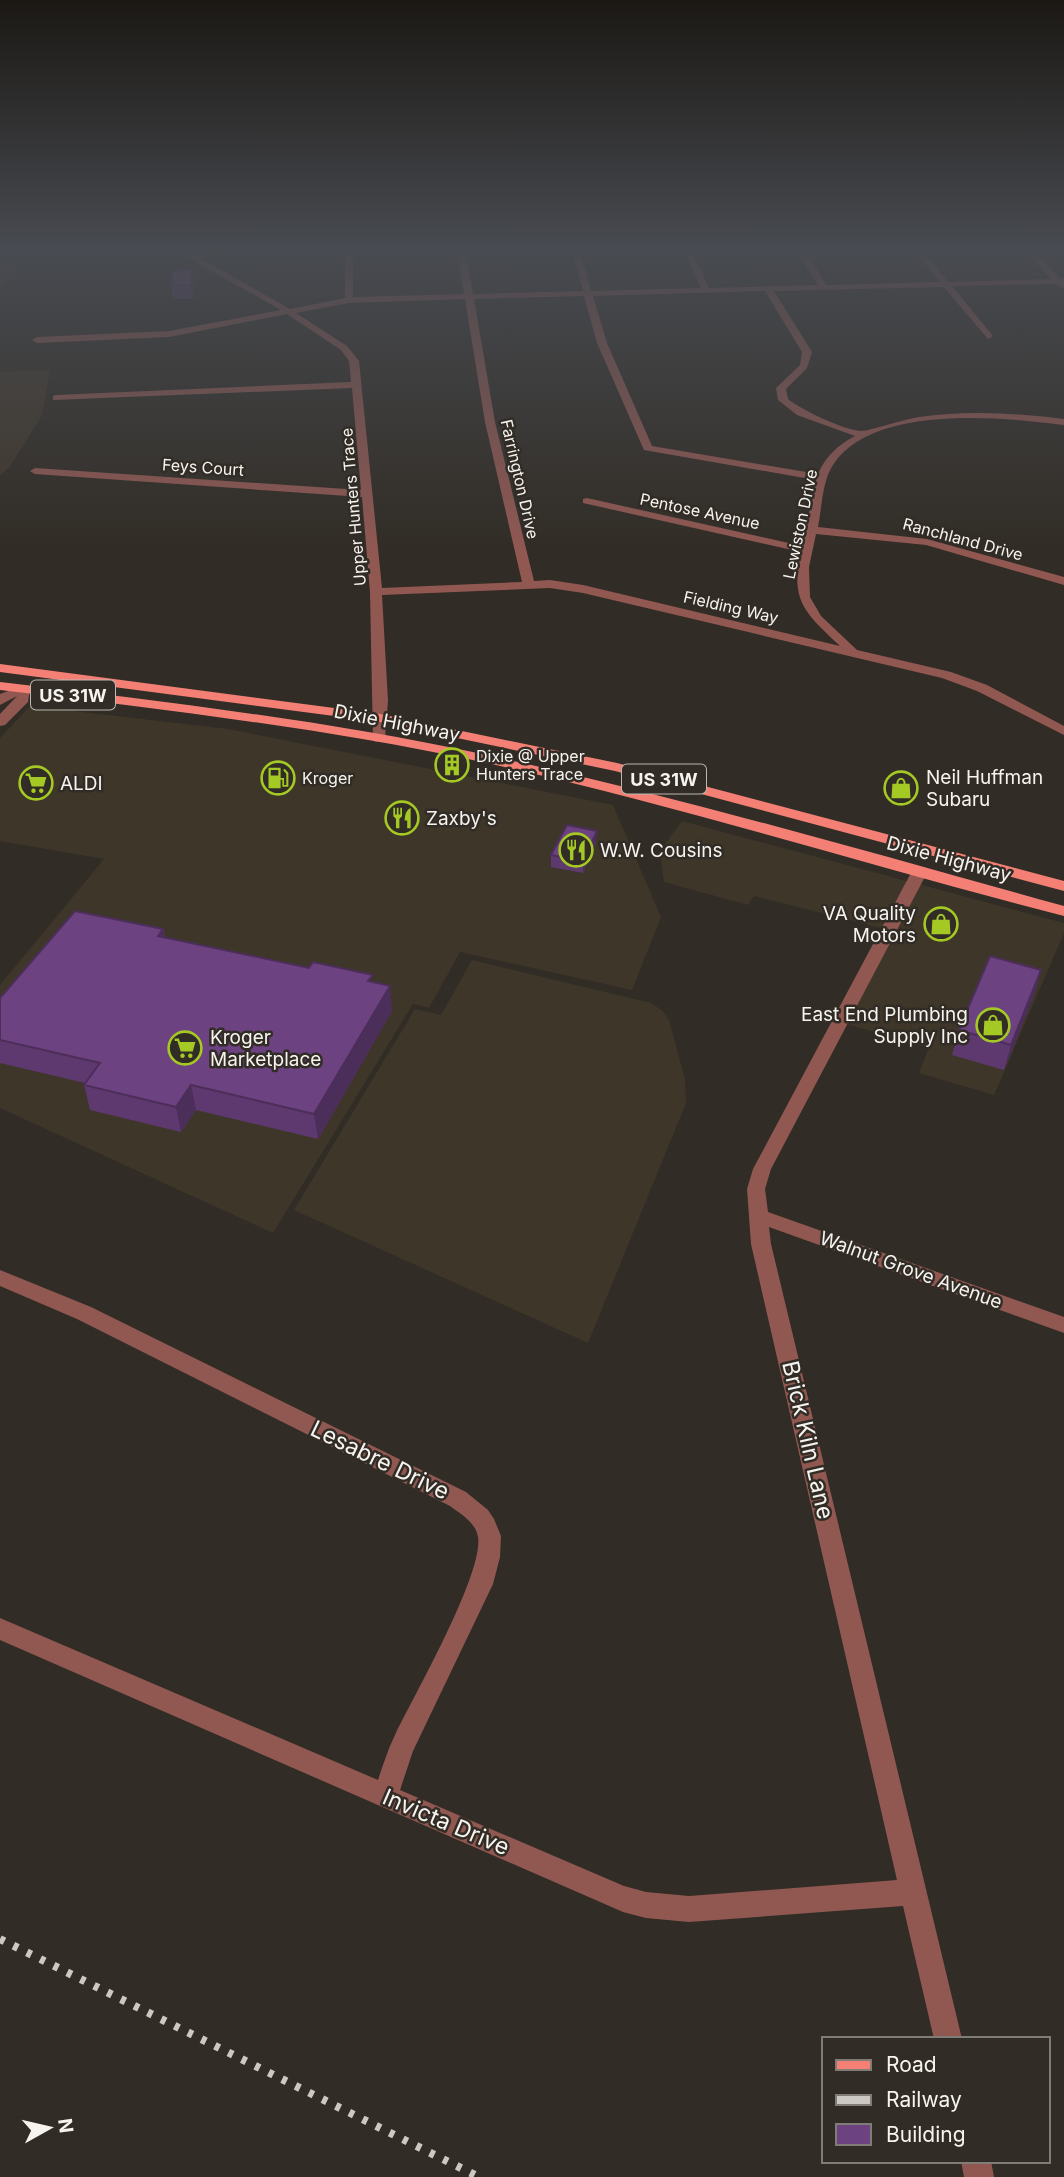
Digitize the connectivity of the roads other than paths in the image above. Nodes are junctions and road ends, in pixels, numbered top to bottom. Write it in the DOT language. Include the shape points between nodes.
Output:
graph roads {
  1 [pos="344,350"];
  2 [pos="478,350"];
  3 [pos="605,350"];
  4 [pos="806,350"];
  5 [pos="358,385"];
  6 [pos="56,398"];
  7 [pos="1064,422"];
  8 [pos="863,435"];
  9 [pos="35,471"];
  10 [pos="823,478"];
  11 [pos="368,494"];
  12 [pos="587,501"];
  13 [pos="812,530"];
  14 [pos="807,550"];
  15 [pos="1064,581"];
  16 [pos="529,585"];
  17 [pos="376,592"];
  18 [pos="852,652"];
  19 [pos="0,668"];
  20 [pos="100,680"];
  21 [pos="0,686"];
  22 [pos="24,689"];
  23 [pos="0,701"];
  24 [pos="380,718"];
  25 [pos="0,722"];
  26 [pos="1064,731"];
  27 [pos="378,738"];
  28 [pos="920,871"];
  29 [pos="1034,878"];
  30 [pos="1064,886"];
  31 [pos="1064,911"];
  32 [pos="758,1216"];
  33 [pos="0,1278"];
  34 [pos="1064,1325"];
  35 [pos="0,1629"];
  36 [pos="385,1796"];
  37 [pos="914,1892"];
  38 [pos="947,2037"];
  1 -- 5 [label="street, Upper Hunters Trace" via="356,366"];
  2 -- 16 [label="street, Farrington Drive"];
  3 -- 10 [label="street" via="648,448"];
  4 -- 8 [label="street" via="804,366 781,388 783,400 810,417"];
  5 -- 6 [label="street"];
  5 -- 11 [label="street, Upper Hunters Trace"];
  7 -- 8 [label="street, Lewiston Drive" via="1012,416 938,418 900,423"];
  8 -- 10 [label="street, Lewiston Drive" via="836,454"];
  9 -- 11 [label="street, Feys Court"];
  10 -- 13 [label="street, Lewiston Drive"];
  11 -- 17 [label="street, Upper Hunters Trace"];
  12 -- 14 [label="street, Pentose Avenue"];
  13 -- 14 [label="street, Lewiston Drive"];
  13 -- 15 [label="street, Ranchland Drive" via="927,542"];
  14 -- 18 [label="street, Lewiston Drive" via="802,592 807,606"];
  16 -- 17 [label="street, Fielding Way"];
  16 -- 18 [label="street, Fielding Way" via="583,589"];
  17 -- 24 [label="street, Upper Hunters Trace"];
  18 -- 26 [label="street, Fielding Way" via="966,682"];
  19 -- 20 [label="main road, Dixie Highway / US 31W"];
  20 -- 22 [label="main road" via="50,678"];
  20 -- 24 [label="main road, Dixie Highway / US 31W"];
  21 -- 22 [label="main road, Dixie Highway / US 31W"];
  22 -- 23 [label="street"];
  22 -- 25 [label="street" via="23,699"];
  22 -- 27 [label="main road, Dixie Highway / US 31W"];
  24 -- 27 [label="street, Upper Hunters Trace"];
  24 -- 29 [label="main road, Dixie Highway / US 31W" via="630,771"];
  27 -- 28 [label="main road, Dixie Highway / US 31W" via="623,791"];
  28 -- 29 [label="main road" via="933,861 1009,881"];
  28 -- 31 [label="main road, Dixie Highway / US 31W"];
  28 -- 32 [label="street, Brick Kiln Lane" via="768,1158 756,1189"];
  29 -- 30 [label="main road, Dixie Highway / US 31W"];
  32 -- 34 [label="street, Walnut Grove Avenue"];
  32 -- 37 [label="street, Brick Kiln Lane"];
  33 -- 36 [label="street, Lesabre Drive" via="84,1313 458,1499 488,1526 492,1544 481,1584 402,1747"];
  35 -- 36 [label="street, Invicta Drive"];
  36 -- 37 [label="street, Invicta Drive" via="646,1905 737,1907"];
  37 -- 38 [label="street, Brick Kiln Lane"];
}
